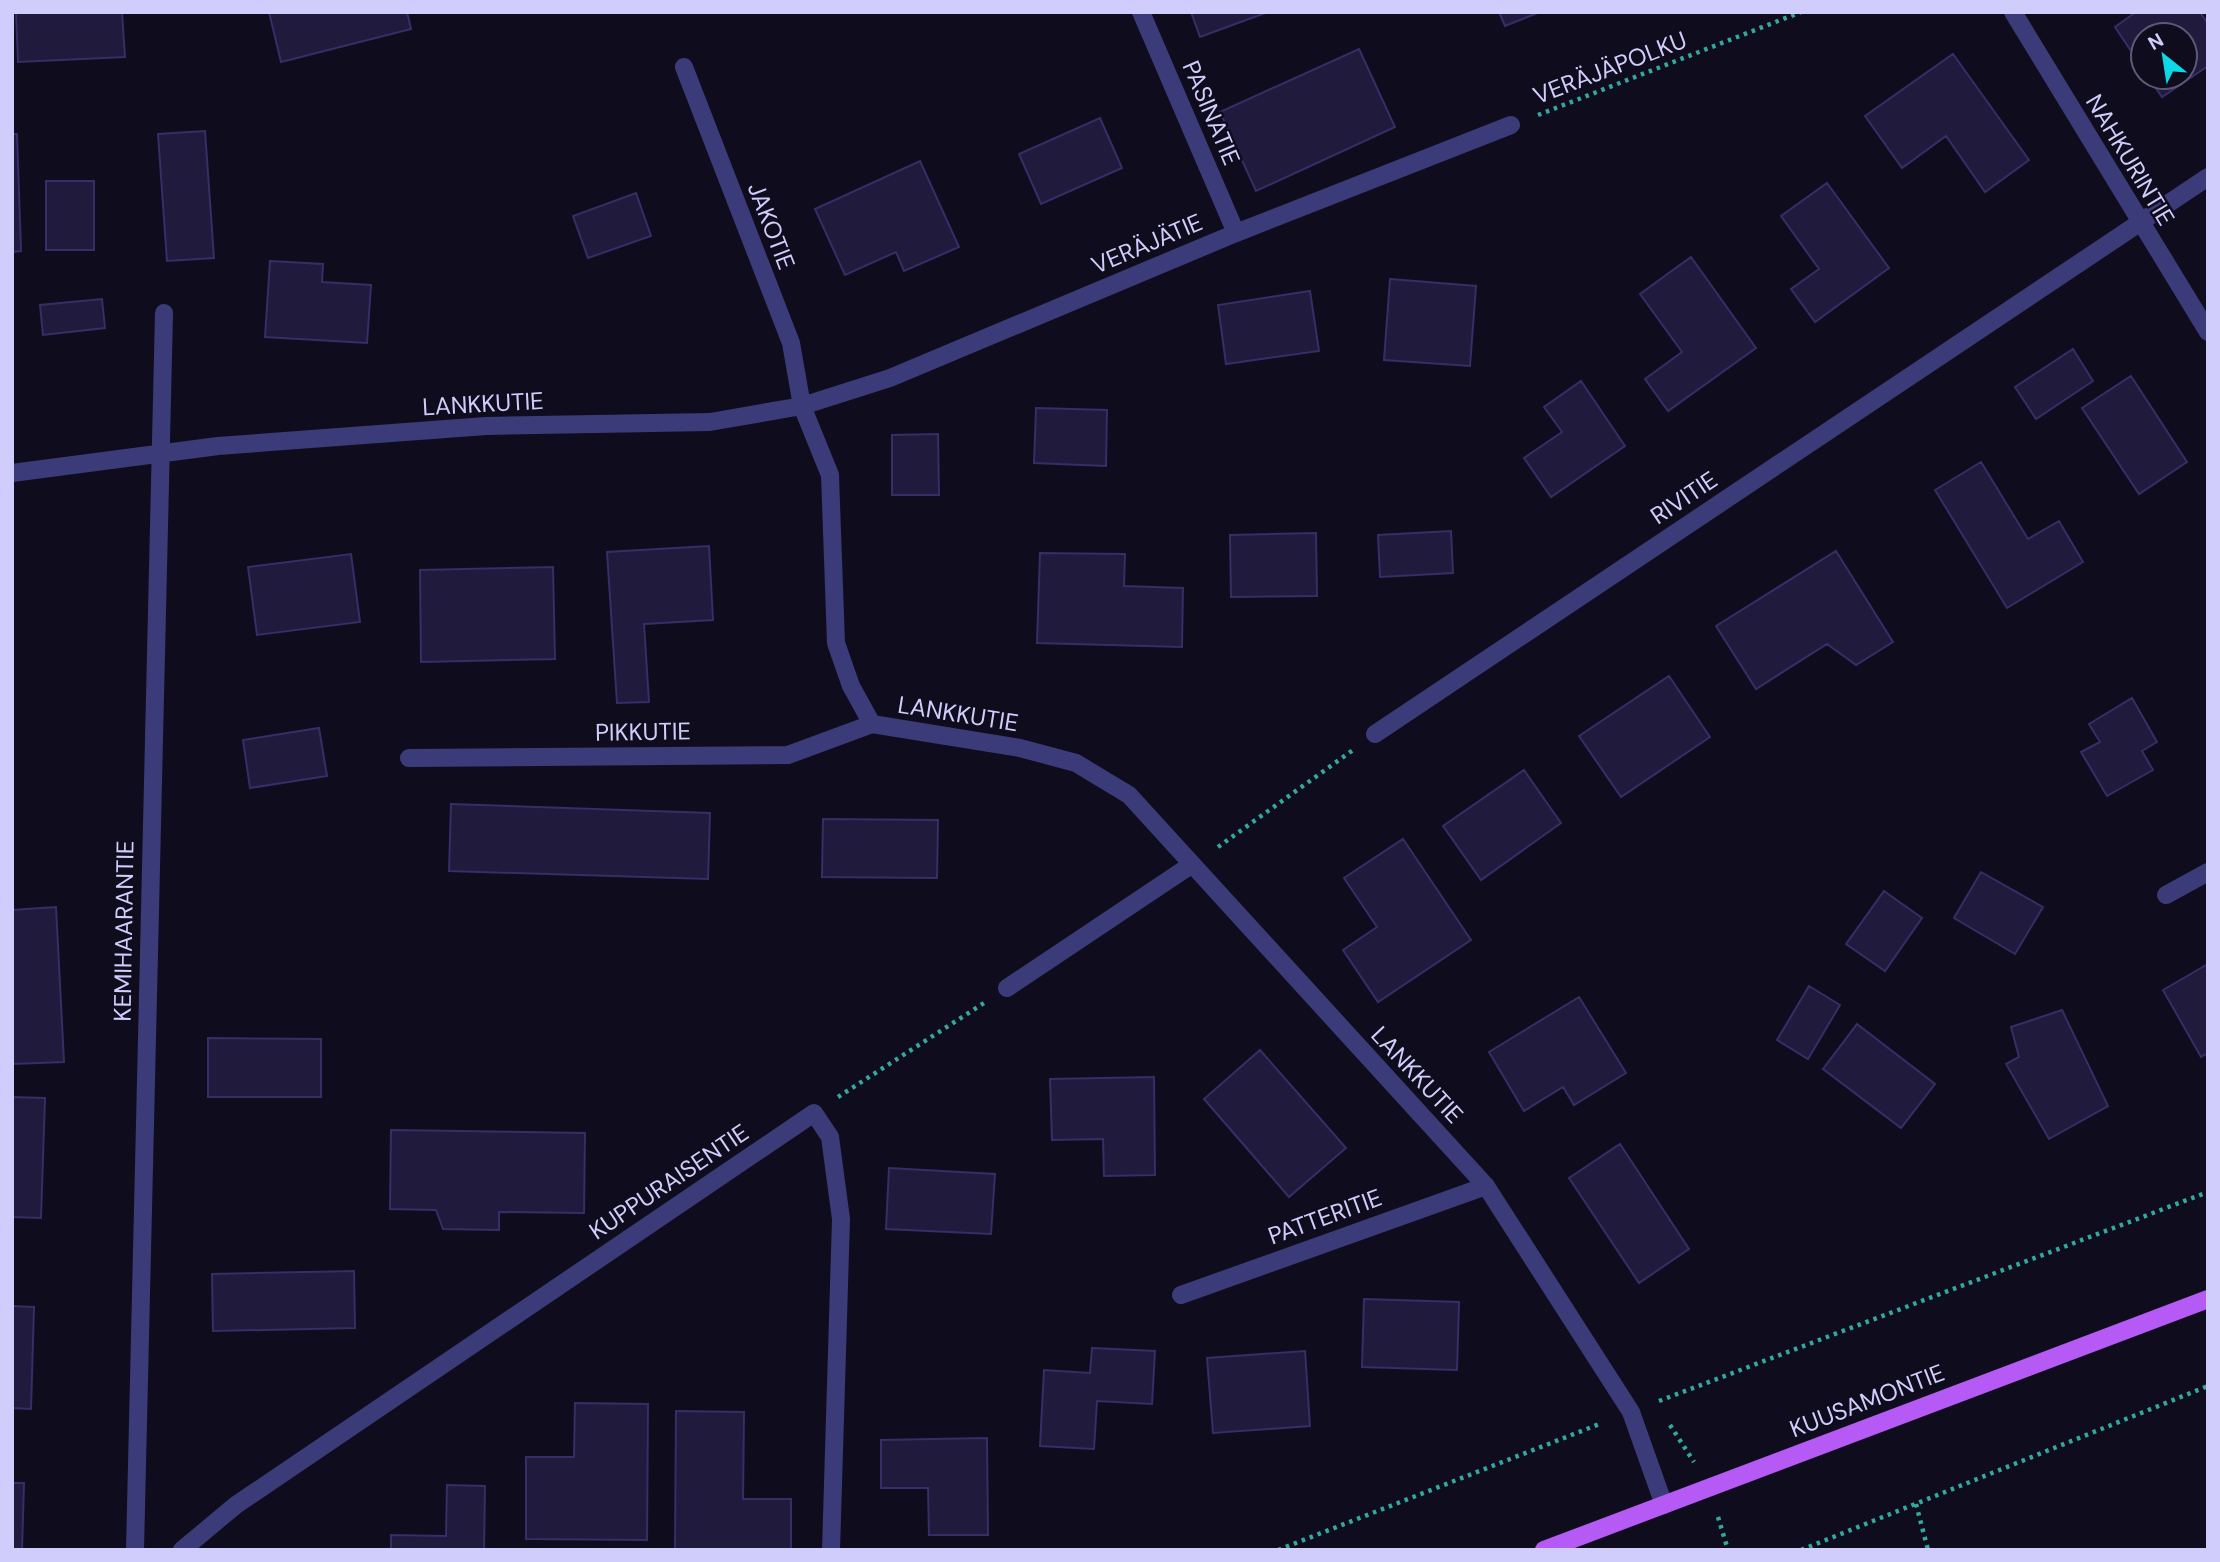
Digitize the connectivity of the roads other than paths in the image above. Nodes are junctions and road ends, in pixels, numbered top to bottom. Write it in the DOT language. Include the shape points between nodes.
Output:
graph roads {
  1 [pos="1141,12"];
  2 [pos="2013,12"];
  3 [pos="684,67"];
  4 [pos="1511,125"];
  5 [pos="2208,177"];
  6 [pos="2139,223"];
  7 [pos="1236,233"];
  8 [pos="164,313"];
  9 [pos="2208,332"];
  10 [pos="802,406"];
  11 [pos="159,454"];
  12 [pos="12,473"];
  13 [pos="872,724"];
  14 [pos="1376,734"];
  15 [pos="409,758"];
  16 [pos="1191,865"];
  17 [pos="2208,872"];
  18 [pos="2166,895"];
  19 [pos="1007,988"];
  20 [pos="1486,1186"];
  21 [pos="1181,1295"];
  22 [pos="2208,1298"];
  23 [pos="1664,1505"];
  24 [pos="135,1550"];
  25 [pos="182,1550"];
  26 [pos="831,1550"];
  27 [pos="1544,1550"];
  1 -- 7 [label="street, PASINATIE"];
  2 -- 6 [label="street, NAHKURINTIE"];
  3 -- 10 [label="street, JAKOTIE" via="791,343"];
  4 -- 7 [label="street, VERÄJÄTIE"];
  5 -- 6 [label="street, RIVITIE"];
  6 -- 9 [label="street, NAHKURINTIE"];
  6 -- 14 [label="street, RIVITIE"];
  7 -- 10 [label="street, VERÄJÄTIE" via="890,378"];
  8 -- 11 [label="street, KEMIHAARANTIE"];
  10 -- 11 [label="street, LANKKUTIE" via="710,422 486,426"];
  10 -- 13 [label="street, LANKKUTIE" via="830,475 836,643 851,686"];
  11 -- 12 [label="street, LANKKUTIE"];
  11 -- 24 [label="street, KEMIHAARANTIE"];
  13 -- 15 [label="street, PIKKUTIE" via="788,755"];
  13 -- 16 [label="street, LANKKUTIE" via="1020,748 1076,763 1129,795"];
  16 -- 19 [label="street"];
  16 -- 20 [label="street, LANKKUTIE"];
  17 -- 18 [label="street"];
  20 -- 21 [label="street, PATTERITIE"];
  20 -- 23 [label="street, LANKKUTIE" via="1631,1412"];
  22 -- 23 [label="main road, KUUSAMONTIE"];
  23 -- 27 [label="main road, KUUSAMONTIE"];
  25 -- 26 [label="street, KUPPURAISENTIE" via="236,1505 814,1113 831,1137 841,1219"];
}
